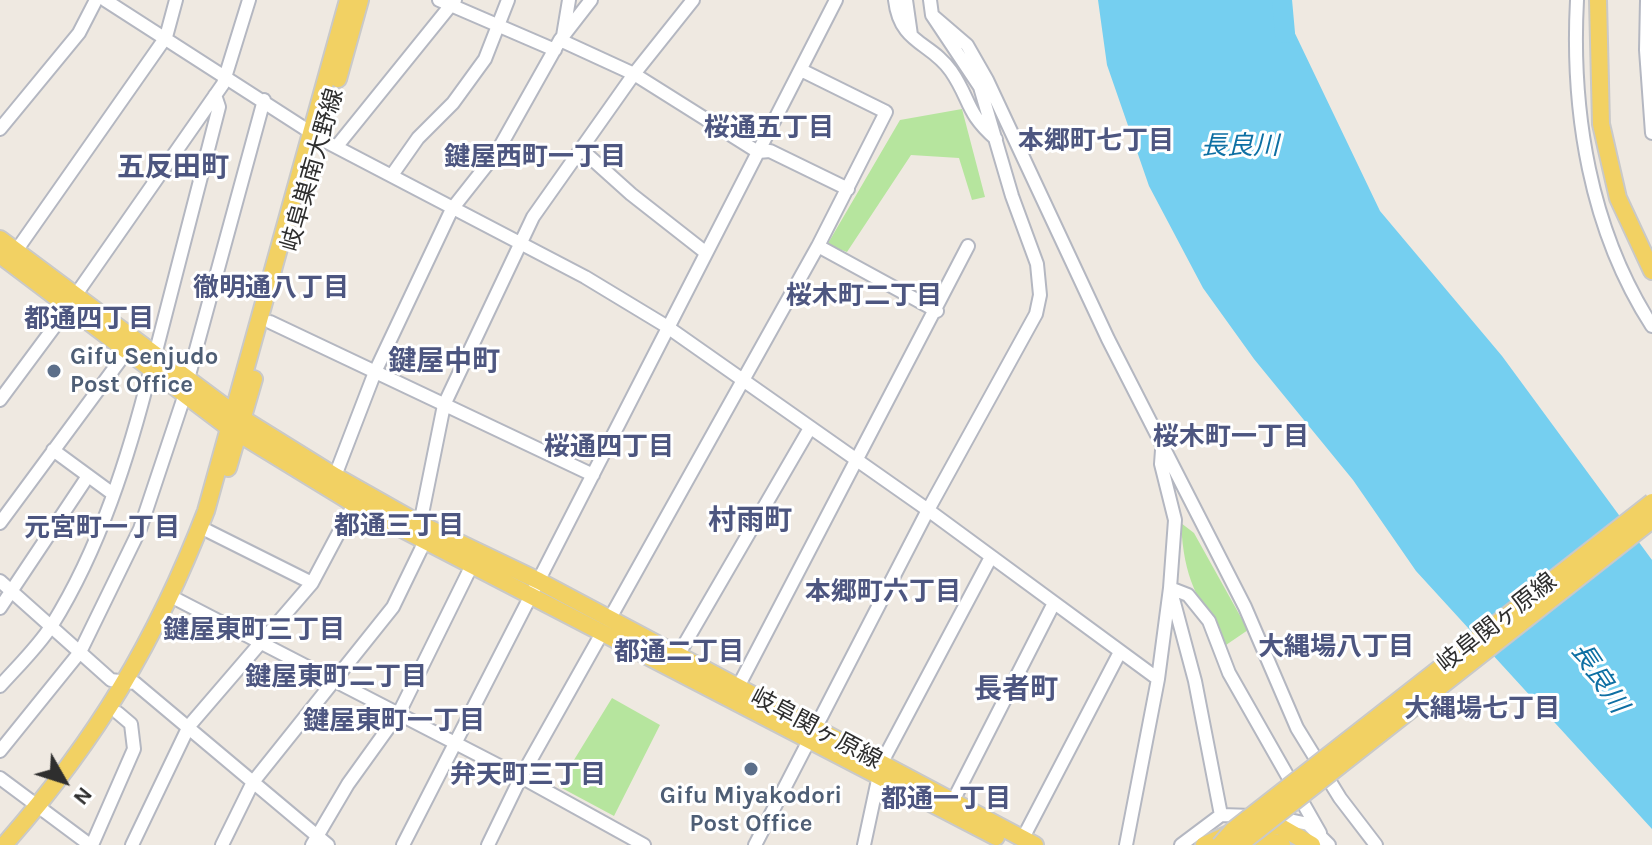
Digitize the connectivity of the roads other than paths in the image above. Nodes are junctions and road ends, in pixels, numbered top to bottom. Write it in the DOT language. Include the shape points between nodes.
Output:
graph roads {
  1 [pos="96,0"];
  2 [pos="105,0"];
  3 [pos="176,0"];
  4 [pos="249,0"];
  5 [pos="348,0"];
  6 [pos="360,0"];
  7 [pos="508,0"];
  8 [pos="569,0"];
  9 [pos="591,0"];
  10 [pos="693,0"];
  11 [pos="836,0"];
  12 [pos="895,0"];
  13 [pos="906,0"];
  14 [pos="930,0"];
  15 [pos="1577,0"];
  16 [pos="1598,0"];
  17 [pos="1647,0"];
  18 [pos="447,1"];
  19 [pos="932,15"];
  20 [pos="499,27"];
  21 [pos="166,37"];
  22 [pos="912,38"];
  23 [pos="560,42"];
  24 [pos="801,70"];
  25 [pos="634,74"];
  26 [pos="226,76"];
  27 [pos="215,95"];
  28 [pos="264,100"];
  29 [pos="0,129"];
  30 [pos="1652,133"];
  31 [pos="324,139"];
  32 [pos="996,139"];
  33 [pos="582,150"];
  34 [pos="758,152"];
  35 [pos="392,175"];
  36 [pos="848,189"];
  37 [pos="452,209"];
  38 [pos="0,239"];
  39 [pos="520,242"];
  40 [pos="818,246"];
  41 [pos="968,246"];
  42 [pos="705,252"];
  43 [pos="6,261"];
  44 [pos="1652,271"];
  45 [pos="72,301"];
  46 [pos="937,311"];
  47 [pos="270,322"];
  48 [pos="666,326"];
  49 [pos="1652,326"];
  50 [pos="127,351"];
  51 [pos="153,361"];
  52 [pos="375,372"];
  53 [pos="743,382"];
  54 [pos="186,386"];
  55 [pos="0,400"];
  56 [pos="444,405"];
  57 [pos="236,423"];
  58 [pos="810,428"];
  59 [pos="1162,447"];
  60 [pos="53,450"];
  61 [pos="856,460"];
  62 [pos="593,475"];
  63 [pos="88,476"];
  64 [pos="335,476"];
  65 [pos="113,494"];
  66 [pos="1652,502"];
  67 [pos="354,504"];
  68 [pos="928,510"];
  69 [pos="1652,520"];
  70 [pos="0,523"];
  71 [pos="420,524"];
  72 [pos="208,531"];
  73 [pos="425,541"];
  74 [pos="991,557"];
  75 [pos="471,567"];
  76 [pos="0,581"];
  77 [pos="539,581"];
  78 [pos="312,583"];
  79 [pos="1170,588"];
  80 [pos="12,592"];
  81 [pos="531,597"];
  82 [pos="178,600"];
  83 [pos="1054,603"];
  84 [pos="0,608"];
  85 [pos="606,626"];
  86 [pos="51,627"];
  87 [pos="262,643"];
  88 [pos="80,652"];
  89 [pos="1120,652"];
  90 [pos="677,657"];
  91 [pos="333,679"];
  92 [pos="1158,679"];
  93 [pos="131,681"];
  94 [pos="0,686"];
  95 [pos="738,687"];
  96 [pos="118,713"];
  97 [pos="399,713"];
  98 [pos="189,726"];
  99 [pos="811,734"];
  100 [pos="453,742"];
  101 [pos="0,751"];
  102 [pos="880,769"];
  103 [pos="521,777"];
  104 [pos="0,778"];
  105 [pos="253,782"];
  106 [pos="953,801"];
  107 [pos="41,811"];
  108 [pos="1221,815"];
  109 [pos="985,833"];
  110 [pos="313,842"];
  111 [pos="1320,842"];
  112 [pos="1023,843"];
  113 [pos="4,845"];
  114 [pos="16,845"];
  115 [pos="91,845"];
  116 [pos="132,845"];
  117 [pos="222,845"];
  118 [pos="328,845"];
  119 [pos="403,845"];
  120 [pos="488,845"];
  121 [pos="644,845"];
  122 [pos="755,845"];
  123 [pos="864,845"];
  124 [pos="1126,845"];
  125 [pos="1181,845"];
  126 [pos="1204,845"];
  127 [pos="1220,845"];
  128 [pos="1239,845"];
  129 [pos="1249,845"];
  130 [pos="1282,845"];
  131 [pos="1376,845"];
  1 -- 29 [label="street" via="79,33"];
  2 -- 21 [label="street"];
  3 -- 21 [label="street"];
  4 -- 26 [label="street"];
  5 -- 31 [label="main road, 岐阜巣南大野線"];
  6 -- 31 [label="main road, 岐阜巣南大野線"];
  7 -- 20 [label="street"];
  8 -- 23 [label="street"];
  9 -- 23 [label="street"];
  10 -- 25 [label="street"];
  11 -- 24 [label="street"];
  12 -- 22 [label="street" via="897,18"];
  13 -- 22 [label="street"];
  14 -- 19 [label="street"];
  15 -- 49 [label="street" via="1577,77 1587,162 1627,288"];
  16 -- 44 [label="main road" via="1601,124 1618,198"];
  17 -- 30 [label="street"];
  18 -- 20 [label="street"];
  18 -- 31 [label="street"];
  19 -- 32 [label="street" via="980,87"];
  19 -- 59 [label="street" via="967,45 987,80"];
  20 -- 23 [label="street"];
  20 -- 35 [label="street" via="485,59"];
  21 -- 26 [label="street"];
  21 -- 43 [label="street"];
  22 -- 32 [label="street" via="951,70 974,120"];
  23 -- 25 [label="street"];
  23 -- 37 [label="street" via="497,152"];
  24 -- 34 [label="street"];
  24 -- 36 [label="street" via="886,112"];
  25 -- 33 [label="street"];
  25 -- 34 [label="street"];
  26 -- 27 [label="street"];
  26 -- 28 [label="street"];
  27 -- 45 [label="street"];
  27 -- 51 [label="street" via="219,107"];
  28 -- 31 [label="street"];
  28 -- 54 [label="street"];
  31 -- 35 [label="street"];
  31 -- 47 [label="main road, 岐阜巣南大野線"];
  31 -- 57 [label="main road, 岐阜巣南大野線"];
  32 -- 68 [label="street" via="1037,264 1040,295 1036,314"];
  33 -- 39 [label="street"];
  33 -- 42 [label="street"];
  34 -- 36 [label="street" via="770,151"];
  34 -- 42 [label="street"];
  35 -- 37 [label="street"];
  36 -- 40 [label="street"];
  37 -- 39 [label="street"];
  37 -- 52 [label="street"];
  38 -- 43 [label="main road"];
  39 -- 48 [label="street"];
  39 -- 56 [label="street"];
  40 -- 46 [label="street"];
  40 -- 53 [label="street"];
  41 -- 46 [label="street"];
  42 -- 48 [label="street"];
  43 -- 45 [label="main road"];
  45 -- 50 [label="main road"];
  45 -- 51 [label="main road"];
  45 -- 55 [label="street"];
  46 -- 61 [label="street"];
  47 -- 52 [label="street"];
  47 -- 57 [label="main road, 岐阜巣南大野線"];
  48 -- 53 [label="street"];
  48 -- 62 [label="street"];
  50 -- 51 [label="main road"];
  50 -- 60 [label="street"];
  51 -- 54 [label="main road"];
  51 -- 65 [label="street"];
  52 -- 56 [label="street"];
  52 -- 64 [label="street"];
  53 -- 58 [label="street"];
  53 -- 85 [label="street"];
  54 -- 57 [label="main road"];
  54 -- 88 [label="street" via="140,529"];
  56 -- 62 [label="street"];
  56 -- 71 [label="street"];
  57 -- 64 [label="main road, 岐阜関ヶ原線"];
  57 -- 67 [label="main road, 岐阜関ヶ原線"];
  57 -- 72 [label="main road"];
  57 -- 93 [label="main road" via="191,549"];
  58 -- 61 [label="street"];
  58 -- 90 [label="street"];
  59 -- 79 [label="street" via="1175,523"];
  59 -- 131 [label="street" via="1245,607 1297,728"];
  60 -- 63 [label="street"];
  60 -- 70 [label="street"];
  61 -- 68 [label="street"];
  61 -- 95 [label="street"];
  62 -- 77 [label="street"];
  63 -- 65 [label="street"];
  63 -- 80 [label="street"];
  64 -- 71 [label="main road, 岐阜関ヶ原線"];
  65 -- 86 [label="street"];
  66 -- 127 [label="main road, 岐阜関ヶ原線, bridge"];
  67 -- 73 [label="main road, 岐阜関ヶ原線"];
  67 -- 78 [label="street"];
  68 -- 74 [label="street"];
  68 -- 99 [label="street"];
  69 -- 128 [label="main road, 岐阜関ヶ原線, bridge"];
  71 -- 77 [label="main road, 岐阜関ヶ原線"];
  72 -- 78 [label="street"];
  72 -- 82 [label="main road"];
  73 -- 75 [label="main road, 岐阜関ヶ原線"];
  73 -- 91 [label="street" via="393,607"];
  74 -- 83 [label="street"];
  74 -- 102 [label="street"];
  75 -- 81 [label="main road, 岐阜関ヶ原線"];
  75 -- 97 [label="street"];
  76 -- 80 [label="street"];
  77 -- 81 [label="street"];
  77 -- 85 [label="main road, 岐阜関ヶ原線"];
  78 -- 87 [label="street"];
  79 -- 92 [label="street"];
  79 -- 108 [label="street" via="1195,681"];
  79 -- 111 [label="street" via="1188,595 1209,621 1229,673 1319,825"];
  80 -- 84 [label="street"];
  80 -- 86 [label="street"];
  81 -- 85 [label="main road, 岐阜関ヶ原線"];
  81 -- 100 [label="street"];
  82 -- 87 [label="street"];
  82 -- 93 [label="main road"];
  83 -- 89 [label="street"];
  83 -- 106 [label="street"];
  85 -- 90 [label="main road, 岐阜関ヶ原線"];
  85 -- 99 [label="main road, 岐阜関ヶ原線"];
  85 -- 103 [label="street"];
  86 -- 88 [label="street"];
  86 -- 94 [label="street"];
  87 -- 91 [label="street"];
  87 -- 98 [label="street"];
  88 -- 93 [label="street" via="111,680"];
  88 -- 101 [label="street"];
  89 -- 92 [label="street"];
  89 -- 112 [label="street"];
  90 -- 95 [label="main road, 岐阜関ヶ原線"];
  91 -- 97 [label="street"];
  91 -- 105 [label="street"];
  92 -- 124 [label="street"];
  93 -- 96 [label="main road"];
  93 -- 98 [label="street"];
  93 -- 107 [label="main road"];
  95 -- 99 [label="main road, 岐阜関ヶ原線"];
  96 -- 107 [label="main road"];
  96 -- 115 [label="street" via="131,724 134,749"];
  97 -- 100 [label="street"];
  97 -- 110 [label="street"];
  98 -- 105 [label="street"];
  98 -- 116 [label="street"];
  99 -- 102 [label="main road, 岐阜関ヶ原線"];
  99 -- 122 [label="street"];
  100 -- 103 [label="street"];
  100 -- 119 [label="street"];
  102 -- 106 [label="main road, 岐阜関ヶ原線"];
  102 -- 109 [label="main road, 岐阜関ヶ原線"];
  102 -- 123 [label="street"];
  103 -- 120 [label="street"];
  103 -- 121 [label="street"];
  104 -- 107 [label="street"];
  105 -- 110 [label="street"];
  105 -- 117 [label="street"];
  106 -- 109 [label="main road, 岐阜関ヶ原線"];
  107 -- 113 [label="main road"];
  107 -- 114 [label="main road"];
  107 -- 115 [label="street"];
  108 -- 111 [label="street" via="1284,816 1308,824"];
  108 -- 125 [label="street"];
  109 -- 112 [label="main road, 岐阜関ヶ原線"];
  110 -- 118 [label="street"];
  111 -- 126 [label="main road" via="1279,826 1225,835"];
  129 -- 130 [label="main road"];
}
